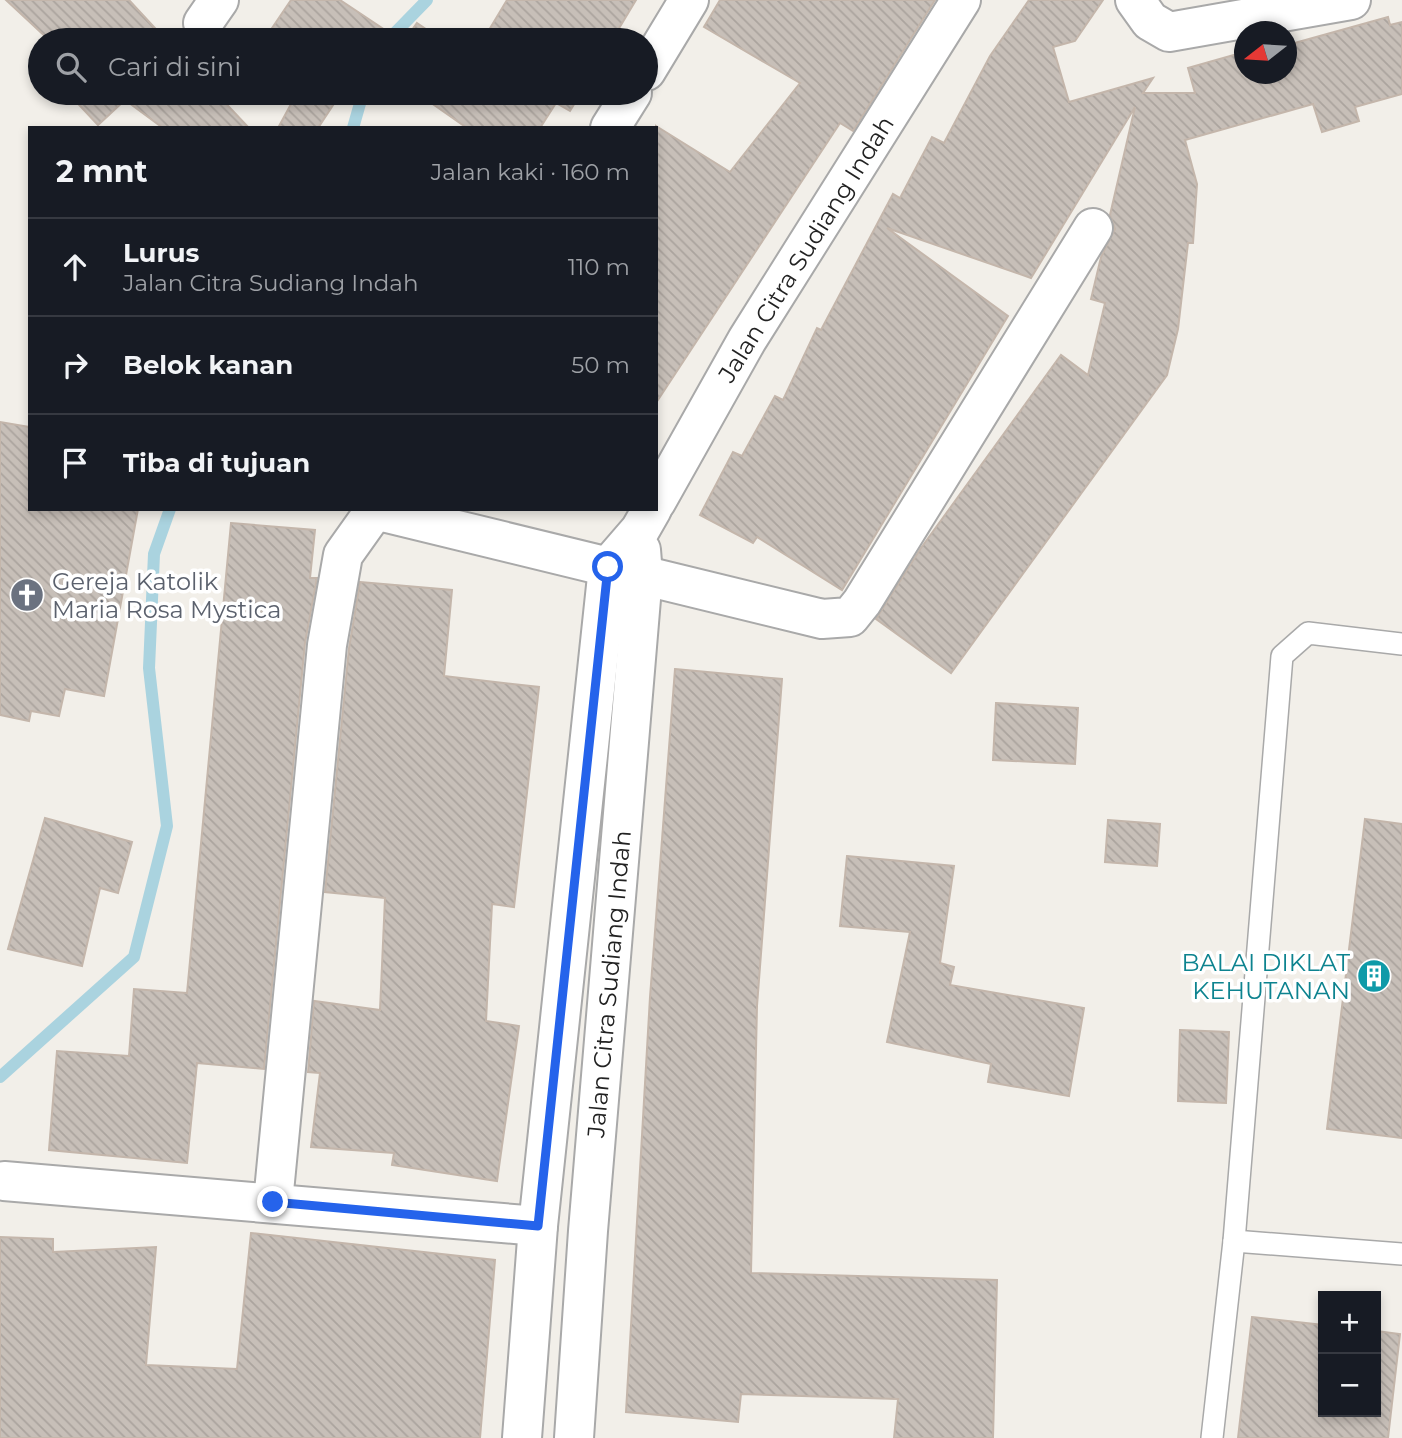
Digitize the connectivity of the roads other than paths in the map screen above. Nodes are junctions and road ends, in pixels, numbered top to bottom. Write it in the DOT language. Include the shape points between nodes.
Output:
graph roads {
  1 [pos="689,0"];
  2 [pos="961,0"];
  3 [pos="1135,0"];
  4 [pos="1351,0"];
  5 [pos="658,51"];
  6 [pos="625,105"];
  7 [pos="612,126"];
  8 [pos="1093,228"];
  9 [pos="658,500"];
  10 [pos="374,511"];
  11 [pos="379,511"];
  12 [pos="650,514"];
  13 [pos="625,571"];
  14 [pos="1402,644"];
  15 [pos="563,982"];
  16 [pos="609,988"];
  17 [pos="4,1181"];
  18 [pos="273,1202"];
  19 [pos="538,1226"];
  20 [pos="1234,1241"];
  21 [pos="1402,1254"];
  22 [pos="522,1438"];
  23 [pos="575,1438"];
  24 [pos="1212,1438"];
  1 -- 5 [label="street"];
  2 -- 9 [label="street, Jalan Citra Sudiang Indah" via="747,340"];
  3 -- 4 [label="street" via="1150,21 1170,32"];
  6 -- 7 [label="street"];
  8 -- 13 [label="street" via="850,617 822,619"];
  10 -- 18 [label="street" via="342,555 327,645"];
  11 -- 13 [label="street"];
  12 -- 13 [label="street, Jalan Citra Sudiang Indah"];
  13 -- 15 [label="street, Jalan Citra Sudiang Indah"];
  13 -- 16 [label="street, Jalan Citra Sudiang Indah"];
  14 -- 20 [label="lane" via="1308,633 1282,656"];
  15 -- 16 [label="street"];
  15 -- 19 [label="street, Jalan Citra Sudiang Indah"];
  16 -- 23 [label="street, Jalan Citra Sudiang Indah"];
  17 -- 18 [label="street"];
  18 -- 19 [label="street"];
  19 -- 22 [label="street, Jalan Citra Sudiang Indah"];
  20 -- 21 [label="lane"];
  20 -- 24 [label="lane"];
}
